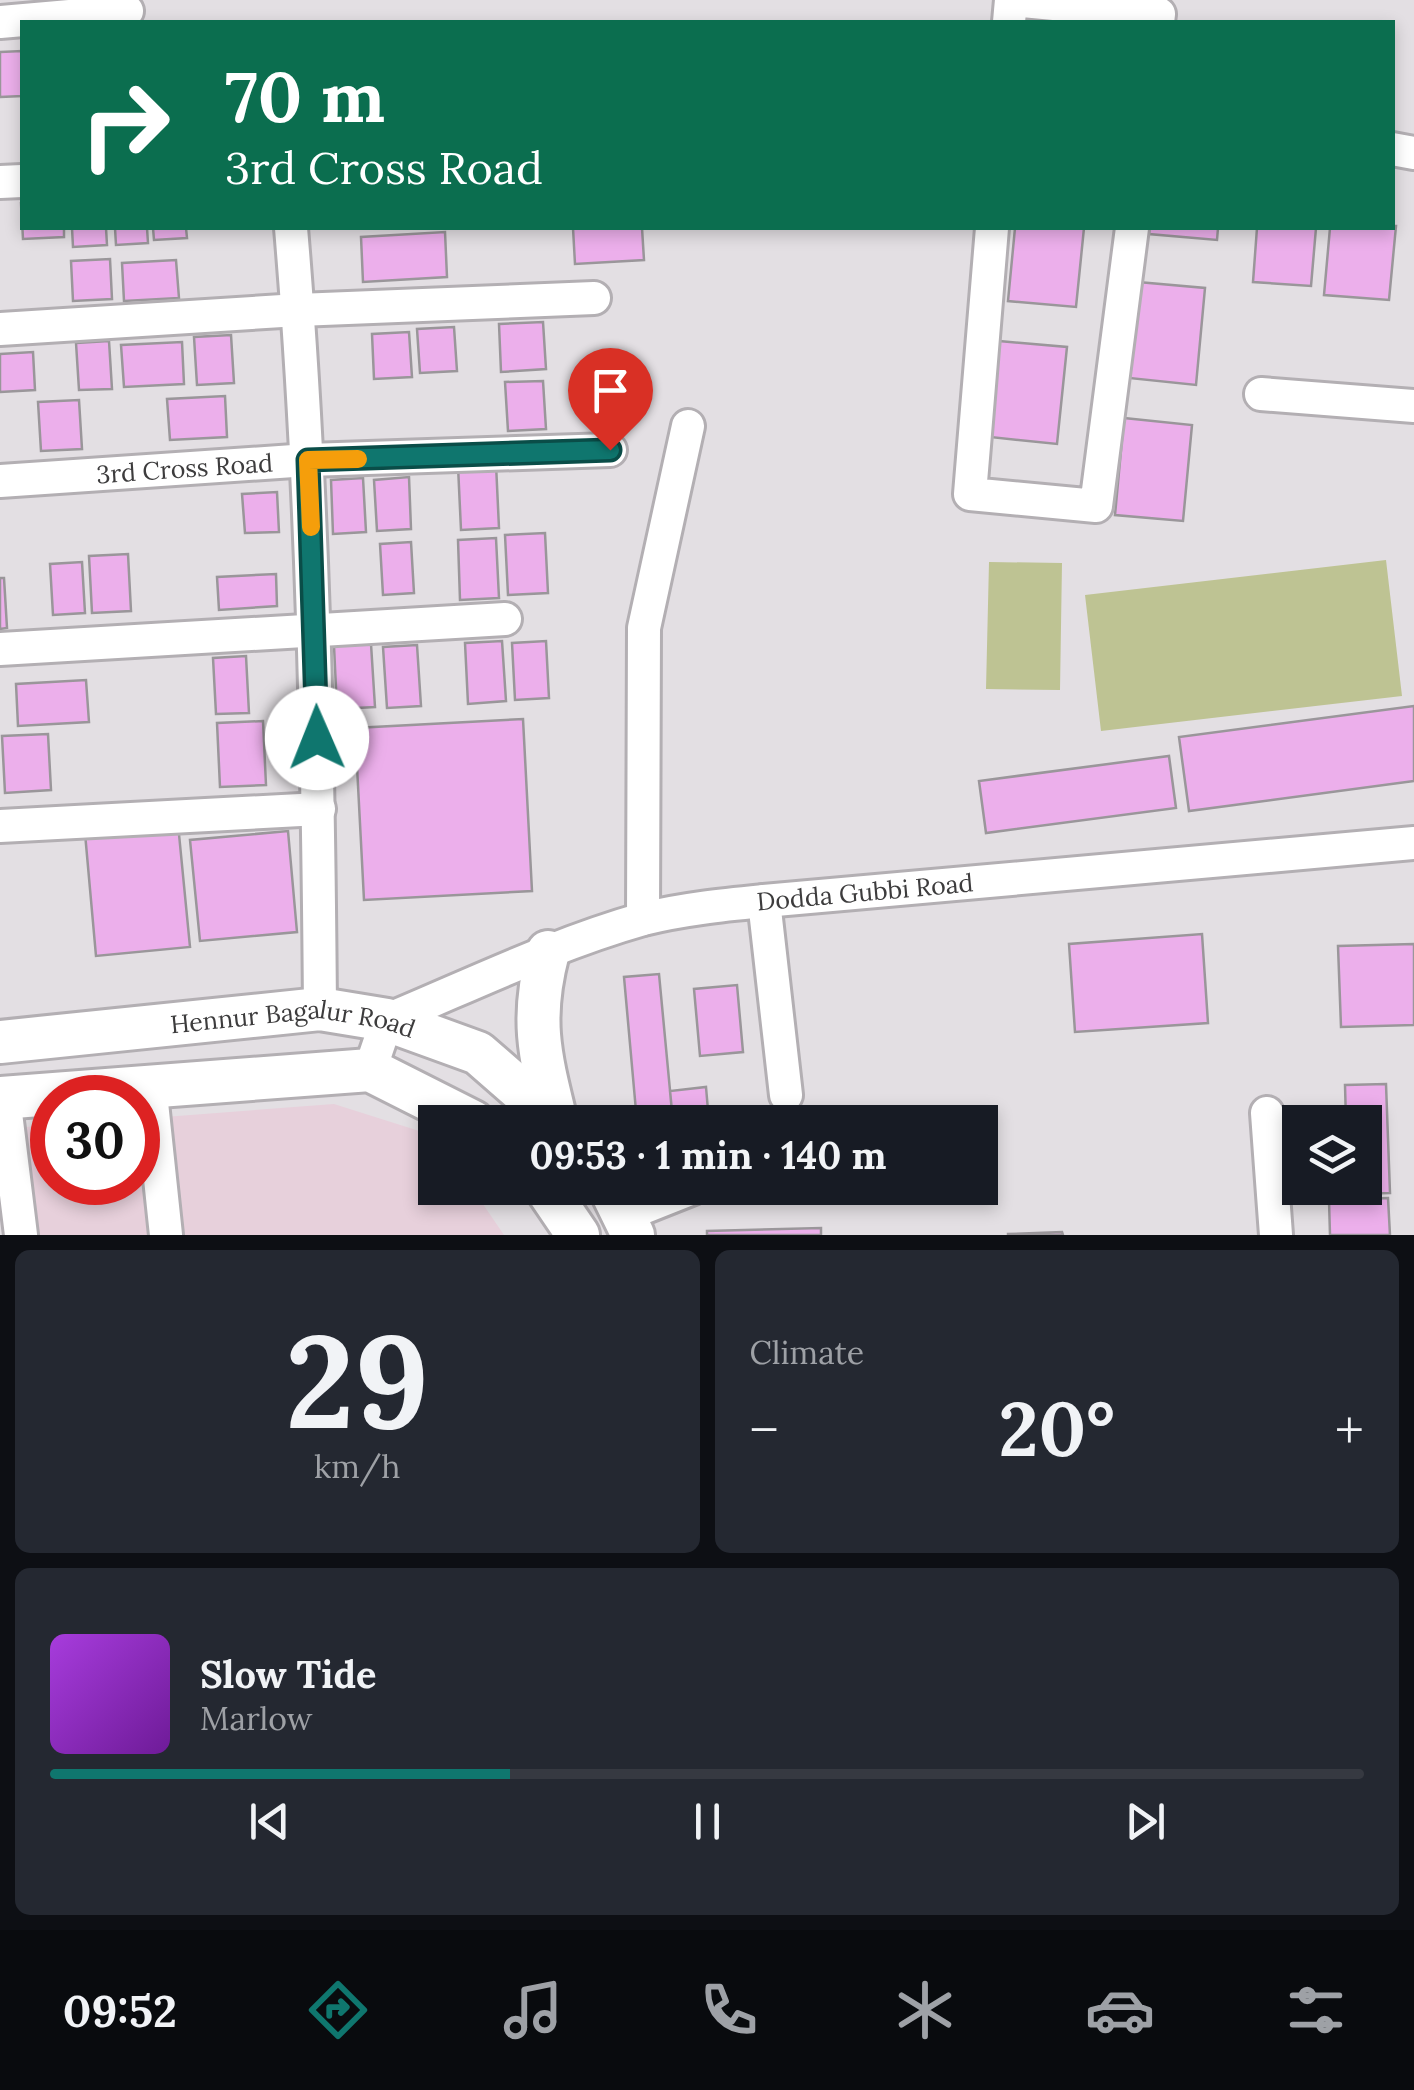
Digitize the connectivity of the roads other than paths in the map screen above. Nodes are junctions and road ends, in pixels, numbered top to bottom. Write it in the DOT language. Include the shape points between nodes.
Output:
graph roads {
  1 [pos="127,12"];
  2 [pos="25,20"];
  3 [pos="1009,20"];
  4 [pos="1158,20"];
  5 [pos="291,230"];
  6 [pos="992,230"];
  7 [pos="1132,230"];
  8 [pos="594,298"];
  9 [pos="298,310"];
  10 [pos="0,329"];
  11 [pos="1261,394"];
  12 [pos="1414,406"];
  13 [pos="688,426"];
  14 [pos="610,450"];
  15 [pos="308,460"];
  16 [pos="0,481"];
  17 [pos="505,619"];
  18 [pos="315,631"];
  19 [pos="0,649"];
  20 [pos="319,809"];
  21 [pos="0,826"];
  22 [pos="1414,844"];
  23 [pos="764,901"];
  24 [pos="643,920"];
  25 [pos="548,952"];
  26 [pos="320,1008"];
  27 [pos="387,1020"];
  28 [pos="0,1042"];
  29 [pos="370,1070"];
  30 [pos="160,1083"];
  31 [pos="30,1095"];
  32 [pos="786,1096"];
  33 [pos="2,1098"];
  34 [pos="439,1105"];
  35 [pos="537,1105"];
  36 [pos="552,1105"];
  37 [pos="1267,1113"];
  38 [pos="160,1178"];
  39 [pos="558,1205"];
  40 [pos="21,1235"];
  41 [pos="166,1235"];
  42 [pos="578,1235"];
  43 [pos="1276,1235"];
  1 -- 2 [label="street"];
  3 -- 4 [label="street" via="1011,0 1159,14"];
  5 -- 9 [label="street"];
  6 -- 7 [label="street" via="970,494 1096,506"];
  8 -- 9 [label="street"];
  9 -- 10 [label="street"];
  9 -- 15 [label="street"];
  11 -- 12 [label="street"];
  13 -- 24 [label="street" via="644,628"];
  14 -- 15 [label="street, 3rd Cross Road"];
  15 -- 16 [label="street, 3rd Cross Road"];
  15 -- 18 [label="street"];
  17 -- 18 [label="street"];
  18 -- 19 [label="street"];
  18 -- 20 [label="street"];
  20 -- 21 [label="street"];
  20 -- 26 [label="street"];
  22 -- 23 [label="street, Dodda Gubbi Road"];
  23 -- 24 [label="street, Dodda Gubbi Road"];
  23 -- 32 [label="street"];
  24 -- 25 [label="street, Dodda Gubbi Road"];
  25 -- 27 [label="street, Dodda Gubbi Road"];
  25 -- 36 [label="main road" via="536,1012"];
  26 -- 27 [label="main road, Hennur Bagalur Road"];
  26 -- 28 [label="main road, Hennur Bagalur Road"];
  27 -- 29 [label="street"];
  27 -- 35 [label="main road, Hennur Bagalur Road" via="478,1053"];
  29 -- 30 [label="main road, Hennur Bagalur Road"];
  29 -- 34 [label="main road, Hennur Bagalur Road"];
  31 -- 33 [label="main road, Hennur Bagalur Road"];
  33 -- 40 [label="street"];
  37 -- 43 [label="street"];
  38 -- 41 [label="street"];
  39 -- 42 [label="main road"];
}
